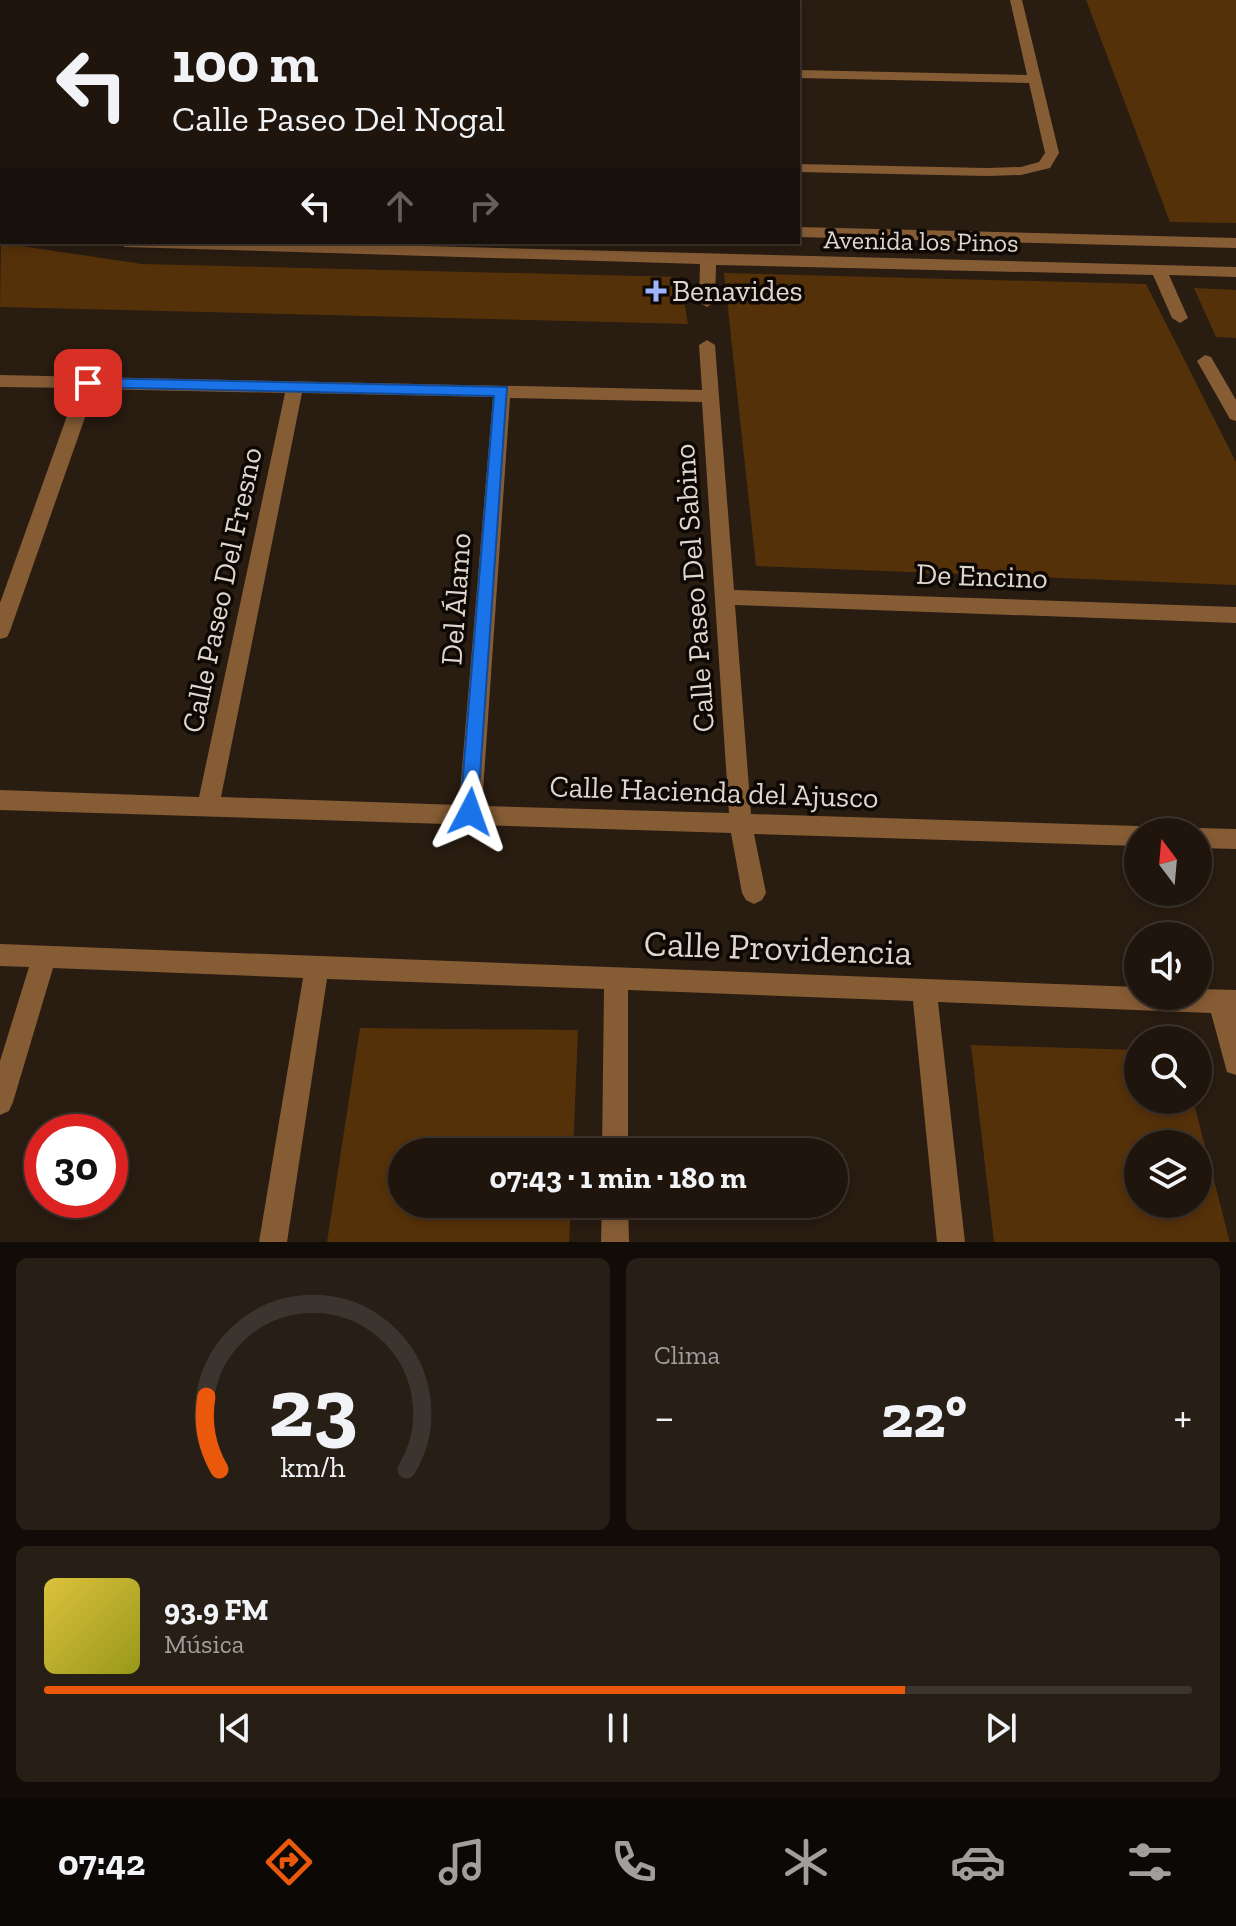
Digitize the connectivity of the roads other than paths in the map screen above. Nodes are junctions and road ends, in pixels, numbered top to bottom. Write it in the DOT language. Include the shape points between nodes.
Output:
graph roads {
  1 [pos="1016,0"];
  2 [pos="800,74"];
  3 [pos="1036,79"];
  4 [pos="800,168"];
  5 [pos="800,232"];
  6 [pos="1236,243"];
  7 [pos="250,244"];
  8 [pos="684,244"];
  9 [pos="627,250"];
  10 [pos="683,260"];
  11 [pos="708,260"];
  12 [pos="1159,270"];
  13 [pos="1236,272"];
  14 [pos="707,302"];
  15 [pos="1180,318"];
  16 [pos="707,345"];
  17 [pos="1205,361"];
  18 [pos="0,381"];
  19 [pos="88,383"];
  20 [pos="295,387"];
  21 [pos="502,391"];
  22 [pos="710,396"];
  23 [pos="1233,405"];
  24 [pos="725,597"];
  25 [pos="1236,615"];
  26 [pos="0,631"];
  27 [pos="0,800"];
  28 [pos="208,805"];
  29 [pos="470,812"];
  30 [pos="741,824"];
  31 [pos="1124,836"];
  32 [pos="1212,838"];
  33 [pos="1236,839"];
  34 [pos="754,893"];
  35 [pos="0,955"];
  36 [pos="45,955"];
  37 [pos="317,966"];
  38 [pos="616,976"];
  39 [pos="924,989"];
  40 [pos="1228,1002"];
  41 [pos="1236,1063"];
  42 [pos="0,1102"];
  43 [pos="615,1138"];
  44 [pos="615,1218"];
  45 [pos="273,1242"];
  46 [pos="615,1242"];
  47 [pos="951,1242"];
  1 -- 3 [label="street"];
  2 -- 3 [label="street"];
  3 -- 4 [label="street" via="1052,153 1045,165 987,172"];
  5 -- 6 [label="street, Avenida los Pinos"];
  7 -- 9 [label="street, Avenida los Pinos"];
  8 -- 10 [label="street"];
  9 -- 10 [label="street, Avenida los Pinos"];
  10 -- 11 [label="street, Avenida los Pinos"];
  11 -- 12 [label="street, Avenida los Pinos"];
  11 -- 14 [label="street"];
  12 -- 13 [label="street, Avenida los Pinos"];
  12 -- 15 [label="street"];
  16 -- 22 [label="street, Calle Paseo Del Sabino"];
  17 -- 23 [label="street"];
  18 -- 19 [label="street"];
  19 -- 20 [label="street"];
  19 -- 26 [label="street"];
  20 -- 21 [label="street"];
  20 -- 28 [label="street, Calle Paseo Del Fresno"];
  21 -- 22 [label="street"];
  21 -- 29 [label="street, Del Álamo"];
  22 -- 24 [label="street, Calle Paseo Del Sabino"];
  24 -- 25 [label="street, De Encino"];
  24 -- 30 [label="street, Calle Paseo Del Sabino"];
  27 -- 28 [label="street, Calle Hacienda del Ajusco"];
  28 -- 29 [label="street, Calle Hacienda del Ajusco"];
  29 -- 30 [label="street, Calle Hacienda del Ajusco"];
  30 -- 31 [label="street, Calle Hacienda del Ajusco"];
  30 -- 34 [label="street, Calle Paseo Del Sabino"];
  32 -- 33 [label="street"];
  35 -- 36 [label="street, Calle Providencia"];
  36 -- 37 [label="street, Calle Providencia"];
  36 -- 42 [label="street"];
  37 -- 38 [label="street, Calle Providencia"];
  37 -- 45 [label="street"];
  38 -- 39 [label="street, Calle Providencia"];
  38 -- 43 [label="street"];
  39 -- 40 [label="street, Calle Providencia"];
  39 -- 47 [label="street"];
  40 -- 41 [label="street"];
  44 -- 46 [label="street"];
}
